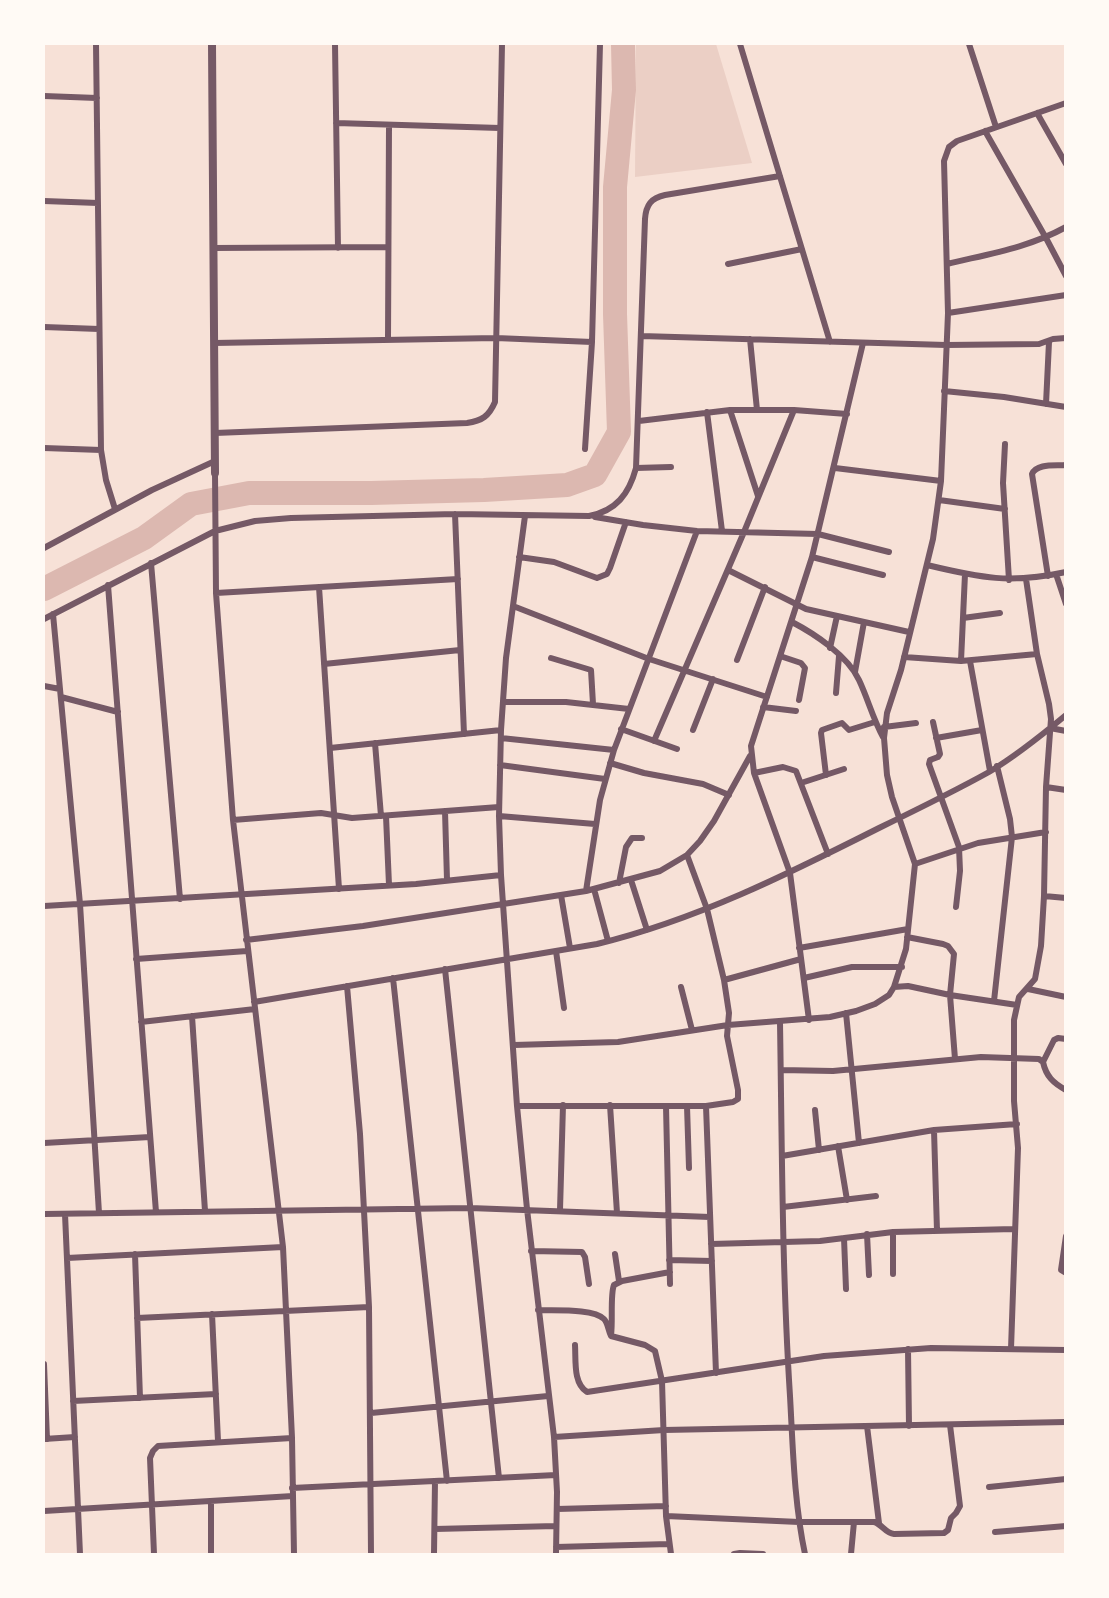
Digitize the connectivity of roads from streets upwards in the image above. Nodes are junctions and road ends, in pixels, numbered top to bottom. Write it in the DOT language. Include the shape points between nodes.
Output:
graph roads {
  1 [pos="96,44"];
  2 [pos="213,44"];
  3 [pos="335,44"];
  4 [pos="502,44"];
  5 [pos="600,44"];
  6 [pos="740,44"];
  7 [pos="969,44"];
  8 [pos="44,96"];
  9 [pos="97,98"];
  10 [pos="1065,103"];
  11 [pos="1037,113"];
  12 [pos="336,123"];
  13 [pos="389,125"];
  14 [pos="996,127"];
  15 [pos="500,128"];
  16 [pos="985,131"];
  17 [pos="1065,164"];
  18 [pos="780,176"];
  19 [pos="44,201"];
  20 [pos="98,203"];
  21 [pos="1065,227"];
  22 [pos="1046,238"];
  23 [pos="388,247"];
  24 [pos="213,248"];
  25 [pos="338,248"];
  26 [pos="802,249"];
  27 [pos="728,264"];
  28 [pos="947,264"];
  29 [pos="1065,276"];
  30 [pos="1065,295"];
  31 [pos="948,313"];
  32 [pos="44,327"];
  33 [pos="99,329"];
  34 [pos="641,336"];
  35 [pos="496,338"];
  36 [pos="1065,338"];
  37 [pos="750,339"];
  38 [pos="388,340"];
  39 [pos="592,342"];
  40 [pos="830,342"];
  41 [pos="1049,342"];
  42 [pos="214,343"];
  43 [pos="863,343"];
  44 [pos="946,345"];
  45 [pos="944,391"];
  46 [pos="1046,404"];
  47 [pos="1065,407"];
  48 [pos="730,410"];
  49 [pos="757,410"];
  50 [pos="794,410"];
  51 [pos="707,412"];
  52 [pos="847,414"];
  53 [pos="639,421"];
  54 [pos="215,433"];
  55 [pos="1005,444"];
  56 [pos="44,448"];
  57 [pos="585,449"];
  58 [pos="101,450"];
  59 [pos="215,461"];
  60 [pos="1065,465"];
  61 [pos="671,467"];
  62 [pos="636,468"];
  63 [pos="835,468"];
  64 [pos="215,473"];
  65 [pos="941,481"];
  66 [pos="758,497"];
  67 [pos="939,500"];
  68 [pos="115,509"];
  69 [pos="1005,509"];
  70 [pos="455,514"];
  71 [pos="525,516"];
  72 [pos="589,516"];
  73 [pos="626,522"];
  74 [pos="215,531"];
  75 [pos="697,531"];
  76 [pos="722,531"];
  77 [pos="744,532"];
  78 [pos="818,534"];
  79 [pos="44,548"];
  80 [pos="889,552"];
  81 [pos="812,556"];
  82 [pos="519,557"];
  83 [pos="151,563"];
  84 [pos="927,565"];
  85 [pos="728,570"];
  86 [pos="1065,572"];
  87 [pos="965,574"];
  88 [pos="1056,574"];
  89 [pos="883,575"];
  90 [pos="1048,576"];
  91 [pos="458,579"];
  92 [pos="1026,579"];
  93 [pos="1009,580"];
  94 [pos="108,585"];
  95 [pos="319,587"];
  96 [pos="765,587"];
  97 [pos="216,593"];
  98 [pos="1065,604"];
  99 [pos="513,606"];
  100 [pos="797,606"];
  101 [pos="1000,613"];
  102 [pos="53,614"];
  103 [pos="837,616"];
  104 [pos="963,618"];
  105 [pos="44,619"];
  106 [pos="792,621"];
  107 [pos="864,622"];
  108 [pos="909,632"];
  109 [pos="830,648"];
  110 [pos="460,650"];
  111 [pos="1037,654"];
  112 [pos="780,656"];
  113 [pos="839,656"];
  114 [pos="904,657"];
  115 [pos="551,658"];
  116 [pos="649,659"];
  117 [pos="737,660"];
  118 [pos="961,661"];
  119 [pos="970,661"];
  120 [pos="324,664"];
  121 [pos="684,670"];
  122 [pos="855,672"];
  123 [pos="713,679"];
  124 [pos="44,686"];
  125 [pos="60,689"];
  126 [pos="836,693"];
  127 [pos="61,697"];
  128 [pos="767,697"];
  129 [pos="799,700"];
  130 [pos="503,702"];
  131 [pos="593,704"];
  132 [pos="763,707"];
  133 [pos="629,709"];
  134 [pos="796,711"];
  135 [pos="118,712"];
  136 [pos="1065,715"];
  137 [pos="875,722"];
  138 [pos="933,722"];
  139 [pos="916,723"];
  140 [pos="884,727"];
  141 [pos="1050,728"];
  142 [pos="621,729"];
  143 [pos="501,730"];
  144 [pos="693,730"];
  145 [pos="982,730"];
  146 [pos="1065,731"];
  147 [pos="464,734"];
  148 [pos="501,738"];
  149 [pos="884,738"];
  150 [pos="936,738"];
  151 [pos="654,741"];
  152 [pos="375,743"];
  153 [pos="330,748"];
  154 [pos="677,749"];
  155 [pos="614,750"];
  156 [pos="751,755"];
  157 [pos="610,763"];
  158 [pos="500,765"];
  159 [pos="997,766"];
  160 [pos="844,769"];
  161 [pos="990,771"];
  162 [pos="754,773"];
  163 [pos="826,775"];
  164 [pos="605,778"];
  165 [pos="801,783"];
  166 [pos="1046,786"];
  167 [pos="1065,790"];
  168 [pos="729,795"];
  169 [pos="940,797"];
  170 [pos="499,807"];
  171 [pos="445,811"];
  172 [pos="334,815"];
  173 [pos="383,816"];
  174 [pos="499,816"];
  175 [pos="899,818"];
  176 [pos="233,820"];
  177 [pos="595,825"];
  178 [pos="1046,832"];
  179 [pos="1012,837"];
  180 [pos="642,838"];
  181 [pos="959,847"];
  182 [pos="828,854"];
  183 [pos="687,855"];
  184 [pos="915,864"];
  185 [pos="789,873"];
  186 [pos="501,875"];
  187 [pos="447,880"];
  188 [pos="631,880"];
  189 [pos="619,883"];
  190 [pos="389,885"];
  191 [pos="339,889"];
  192 [pos="594,889"];
  193 [pos="586,891"];
  194 [pos="240,895"];
  195 [pos="561,895"];
  196 [pos="1044,896"];
  197 [pos="1065,897"];
  198 [pos="180,899"];
  199 [pos="132,901"];
  200 [pos="80,904"];
  201 [pos="503,905"];
  202 [pos="44,906"];
  203 [pos="956,907"];
  204 [pos="706,909"];
  205 [pos="908,929"];
  206 [pos="647,930"];
  207 [pos="907,937"];
  208 [pos="246,940"];
  209 [pos="608,941"];
  210 [pos="570,948"];
  211 [pos="800,948"];
  212 [pos="247,951"];
  213 [pos="556,951"];
  214 [pos="136,959"];
  215 [pos="508,959"];
  216 [pos="801,959"];
  217 [pos="902,967"];
  218 [pos="445,969"];
  219 [pos="393,978"];
  220 [pos="804,978"];
  221 [pos="724,980"];
  222 [pos="347,986"];
  223 [pos="681,987"];
  224 [pos="894,987"];
  225 [pos="1028,989"];
  226 [pos="950,995"];
  227 [pos="1065,997"];
  228 [pos="994,1001"];
  229 [pos="1017,1005"];
  230 [pos="254,1006"];
  231 [pos="564,1008"];
  232 [pos="846,1013"];
  233 [pos="192,1016"];
  234 [pos="809,1020"];
  235 [pos="141,1022"];
  236 [pos="780,1022"];
  237 [pos="728,1025"];
  238 [pos="692,1030"];
  239 [pos="1065,1039"];
  240 [pos="514,1045"];
  241 [pos="1013,1058"];
  242 [pos="955,1059"];
  243 [pos="1043,1062"];
  244 [pos="781,1070"];
  245 [pos="852,1070"];
  246 [pos="1065,1090"];
  247 [pos="563,1105"];
  248 [pos="610,1105"];
  249 [pos="517,1106"];
  250 [pos="666,1106"];
  251 [pos="687,1106"];
  252 [pos="706,1106"];
  253 [pos="815,1110"];
  254 [pos="1017,1124"];
  255 [pos="934,1130"];
  256 [pos="150,1137"];
  257 [pos="96,1140"];
  258 [pos="44,1143"];
  259 [pos="859,1143"];
  260 [pos="838,1146"];
  261 [pos="819,1150"];
  262 [pos="782,1156"];
  263 [pos="688,1168"];
  264 [pos="876,1196"];
  265 [pos="847,1200"];
  266 [pos="783,1207"];
  267 [pos="418,1208"];
  268 [pos="470,1208"];
  269 [pos="365,1209"];
  270 [pos="527,1209"];
  271 [pos="279,1210"];
  272 [pos="560,1210"];
  273 [pos="205,1211"];
  274 [pos="156,1212"];
  275 [pos="99,1213"];
  276 [pos="617,1213"];
  277 [pos="44,1214"];
  278 [pos="65,1214"];
  279 [pos="668,1215"];
  280 [pos="710,1217"];
  281 [pos="1014,1229"];
  282 [pos="937,1231"];
  283 [pos="893,1232"];
  284 [pos="867,1234"];
  285 [pos="1065,1236"];
  286 [pos="844,1238"];
  287 [pos="784,1243"];
  288 [pos="711,1244"];
  289 [pos="283,1247"];
  290 [pos="531,1251"];
  291 [pos="135,1254"];
  292 [pos="615,1254"];
  293 [pos="67,1258"];
  294 [pos="669,1260"];
  295 [pos="712,1261"];
  296 [pos="1064,1271"];
  297 [pos="670,1272"];
  298 [pos="893,1274"];
  299 [pos="869,1275"];
  300 [pos="619,1281"];
  301 [pos="589,1284"];
  302 [pos="670,1284"];
  303 [pos="846,1289"];
  304 [pos="369,1307"];
  305 [pos="286,1310"];
  306 [pos="538,1310"];
  307 [pos="212,1314"];
  308 [pos="138,1318"];
  309 [pos="611,1336"];
  310 [pos="575,1345"];
  311 [pos="1011,1348"];
  312 [pos="908,1349"];
  313 [pos="1065,1350"];
  314 [pos="788,1360"];
  315 [pos="44,1364"];
  316 [pos="716,1373"];
  317 [pos="662,1381"];
  318 [pos="216,1394"];
  319 [pos="548,1396"];
  320 [pos="140,1398"];
  321 [pos="491,1400"];
  322 [pos="73,1401"];
  323 [pos="439,1406"];
  324 [pos="371,1413"];
  325 [pos="1065,1422"];
  326 [pos="950,1425"];
  327 [pos="867,1426"];
  328 [pos="909,1426"];
  329 [pos="792,1427"];
  330 [pos="664,1430"];
  331 [pos="75,1437"];
  332 [pos="554,1437"];
  333 [pos="292,1438"];
  334 [pos="45,1439"];
  335 [pos="218,1441"];
  336 [pos="556,1475"];
  337 [pos="499,1478"];
  338 [pos="1065,1479"];
  339 [pos="435,1481"];
  340 [pos="447,1481"];
  341 [pos="371,1485"];
  342 [pos="989,1487"];
  343 [pos="292,1488"];
  344 [pos="293,1496"];
  345 [pos="211,1501"];
  346 [pos="152,1504"];
  347 [pos="666,1506"];
  348 [pos="78,1509"];
  349 [pos="557,1509"];
  350 [pos="44,1511"];
  351 [pos="666,1516"];
  352 [pos="799,1522"];
  353 [pos="854,1522"];
  354 [pos="879,1523"];
  355 [pos="556,1526"];
  356 [pos="1065,1526"];
  357 [pos="435,1529"];
  358 [pos="995,1532"];
  359 [pos="669,1544"];
  360 [pos="556,1547"];
  361 [pos="80,1554"];
  362 [pos="154,1554"];
  363 [pos="211,1554"];
  364 [pos="294,1554"];
  365 [pos="371,1554"];
  366 [pos="434,1554"];
  367 [pos="556,1554"];
  368 [pos="671,1554"];
  369 [pos="734,1554"];
  370 [pos="763,1554"];
  371 [pos="805,1554"];
  372 [pos="851,1554"];
  1 -- 9 [label="street"];
  2 -- 24 [label="street"];
  3 -- 12 [label="street"];
  4 -- 15 [label="street"];
  5 -- 39 [label="street"];
  6 -- 18 [label="street"];
  7 -- 14 [label="street"];
  8 -- 9 [label="street"];
  9 -- 20 [label="street"];
  10 -- 11 [label="street"];
  11 -- 14 [label="street"];
  11 -- 17 [label="street"];
  12 -- 13 [label="street"];
  12 -- 25 [label="street"];
  13 -- 15 [label="street"];
  13 -- 23 [label="street"];
  14 -- 16 [label="street"];
  15 -- 35 [label="street"];
  16 -- 22 [label="street"];
  16 -- 28 [label="street" via="957,141 945,153"];
  18 -- 26 [label="street"];
  18 -- 34 [label="street" via="665,195 650,202 645,219"];
  19 -- 20 [label="street"];
  20 -- 33 [label="street"];
  21 -- 22 [label="street"];
  22 -- 28 [label="street"];
  22 -- 29 [label="street"];
  23 -- 25 [label="street"];
  23 -- 38 [label="street"];
  24 -- 25 [label="street"];
  24 -- 42 [label="street"];
  26 -- 27 [label="street"];
  26 -- 40 [label="street"];
  28 -- 31 [label="street"];
  30 -- 31 [label="street"];
  31 -- 44 [label="street"];
  32 -- 33 [label="street"];
  33 -- 58 [label="street"];
  34 -- 37 [label="street"];
  34 -- 53 [label="street"];
  35 -- 38 [label="street"];
  35 -- 39 [label="street"];
  35 -- 54 [label="street" via="495,402 479,421"];
  36 -- 41 [label="street"];
  37 -- 40 [label="street"];
  37 -- 49 [label="street"];
  38 -- 42 [label="street"];
  39 -- 57 [label="street"];
  40 -- 43 [label="street"];
  41 -- 44 [label="street"];
  41 -- 46 [label="street"];
  42 -- 54 [label="street"];
  43 -- 44 [label="street"];
  43 -- 52 [label="street"];
  44 -- 45 [label="street"];
  45 -- 46 [label="street"];
  45 -- 65 [label="street"];
  46 -- 47 [label="street"];
  48 -- 49 [label="street"];
  48 -- 51 [label="street"];
  48 -- 66 [label="street"];
  49 -- 50 [label="street"];
  50 -- 52 [label="street"];
  50 -- 66 [label="street"];
  51 -- 53 [label="street"];
  51 -- 76 [label="street"];
  52 -- 63 [label="street"];
  53 -- 62 [label="street"];
  54 -- 59 [label="street"];
  55 -- 69 [label="street"];
  56 -- 58 [label="street"];
  58 -- 68 [label="street"];
  59 -- 64 [label="street"];
  59 -- 68 [label="street"];
  60 -- 90 [label="street" via="1039,467 1032,474"];
  61 -- 62 [label="street"];
  62 -- 72 [label="street" via="623,499 613,508"];
  63 -- 65 [label="street"];
  63 -- 78 [label="street"];
  64 -- 74 [label="street"];
  65 -- 67 [label="street"];
  66 -- 77 [label="street"];
  67 -- 69 [label="street"];
  67 -- 84 [label="street"];
  68 -- 79 [label="street"];
  69 -- 93 [label="street"];
  70 -- 71 [label="street"];
  70 -- 74 [label="street" via="291,518 255,521"];
  70 -- 91 [label="street"];
  71 -- 72 [label="street"];
  71 -- 82 [label="street"];
  72 -- 73 [label="street"];
  73 -- 75 [label="street"];
  73 -- 82 [label="street" via="610,568 602,577"];
  74 -- 83 [label="street"];
  74 -- 97 [label="street"];
  75 -- 76 [label="street"];
  75 -- 116 [label="street"];
  76 -- 77 [label="street"];
  77 -- 78 [label="street"];
  77 -- 85 [label="street"];
  78 -- 80 [label="street"];
  78 -- 81 [label="street"];
  81 -- 89 [label="street"];
  81 -- 100 [label="street"];
  82 -- 99 [label="street"];
  83 -- 94 [label="street"];
  83 -- 198 [label="street"];
  84 -- 87 [label="street"];
  84 -- 108 [label="street"];
  85 -- 96 [label="street"];
  85 -- 121 [label="street"];
  86 -- 88 [label="street"];
  87 -- 93 [label="street"];
  87 -- 104 [label="street"];
  88 -- 90 [label="street"];
  88 -- 98 [label="street"];
  90 -- 92 [label="street"];
  91 -- 95 [label="street"];
  91 -- 110 [label="street"];
  92 -- 93 [label="street"];
  92 -- 111 [label="street"];
  94 -- 102 [label="street"];
  94 -- 135 [label="street"];
  95 -- 97 [label="street"];
  95 -- 120 [label="street"];
  96 -- 100 [label="street"];
  96 -- 117 [label="street"];
  97 -- 176 [label="street"];
  99 -- 116 [label="street"];
  99 -- 130 [label="street"];
  100 -- 103 [label="street"];
  100 -- 106 [label="street"];
  101 -- 104 [label="street"];
  102 -- 105 [label="street"];
  102 -- 125 [label="street"];
  103 -- 107 [label="street"];
  103 -- 109 [label="street"];
  104 -- 118 [label="street"];
  106 -- 109 [label="street"];
  106 -- 112 [label="street"];
  107 -- 108 [label="street"];
  107 -- 122 [label="street"];
  108 -- 114 [label="street"];
  109 -- 113 [label="street"];
  110 -- 120 [label="street"];
  110 -- 147 [label="street"];
  111 -- 119 [label="street"];
  111 -- 141 [label="street" via="1049,704"];
  112 -- 128 [label="street"];
  112 -- 129 [label="street" via="805,668"];
  113 -- 122 [label="street"];
  113 -- 126 [label="street"];
  114 -- 118 [label="street"];
  114 -- 140 [label="street"];
  115 -- 131 [label="street" via="591,670"];
  116 -- 121 [label="street"];
  116 -- 133 [label="street"];
  118 -- 119 [label="street"];
  119 -- 145 [label="street"];
  120 -- 153 [label="street"];
  121 -- 123 [label="street"];
  121 -- 151 [label="street"];
  122 -- 137 [label="street"];
  123 -- 128 [label="street"];
  123 -- 144 [label="street"];
  124 -- 125 [label="street"];
  125 -- 127 [label="street"];
  127 -- 135 [label="street"];
  127 -- 200 [label="street"];
  128 -- 132 [label="street"];
  130 -- 131 [label="street"];
  130 -- 143 [label="street"];
  131 -- 133 [label="street"];
  132 -- 134 [label="street"];
  132 -- 156 [label="street"];
  133 -- 142 [label="street"];
  135 -- 199 [label="street"];
  136 -- 141 [label="street"];
  137 -- 149 [label="street"];
  137 -- 163 [label="street" via="849,730 841,723 821,732"];
  138 -- 150 [label="street"];
  139 -- 140 [label="street"];
  140 -- 149 [label="street"];
  141 -- 146 [label="street"];
  141 -- 159 [label="street"];
  141 -- 166 [label="street"];
  142 -- 151 [label="street"];
  142 -- 155 [label="street"];
  143 -- 147 [label="street"];
  143 -- 148 [label="street"];
  145 -- 150 [label="street"];
  145 -- 161 [label="street"];
  147 -- 152 [label="street"];
  148 -- 155 [label="street"];
  148 -- 158 [label="street"];
  149 -- 175 [label="street" via="887,775"];
  150 -- 169 [label="street" via="939,755 929,762"];
  151 -- 154 [label="street"];
  152 -- 153 [label="street"];
  152 -- 173 [label="street"];
  153 -- 172 [label="street"];
  155 -- 157 [label="street"];
  156 -- 162 [label="street"];
  156 -- 168 [label="street"];
  157 -- 164 [label="street"];
  157 -- 168 [label="street" via="692,781"];
  158 -- 164 [label="street"];
  158 -- 170 [label="street"];
  159 -- 161 [label="street"];
  159 -- 179 [label="street"];
  160 -- 163 [label="street"];
  161 -- 169 [label="street"];
  162 -- 165 [label="street" via="788,767 796,771"];
  162 -- 185 [label="street"];
  163 -- 165 [label="street"];
  164 -- 177 [label="street"];
  165 -- 182 [label="street"];
  166 -- 167 [label="street"];
  166 -- 178 [label="street"];
  168 -- 183 [label="street"];
  169 -- 175 [label="street"];
  169 -- 181 [label="street"];
  170 -- 171 [label="street"];
  170 -- 174 [label="street"];
  171 -- 173 [label="street"];
  171 -- 187 [label="street"];
  172 -- 173 [label="street"];
  172 -- 176 [label="street"];
  172 -- 191 [label="street"];
  173 -- 190 [label="street"];
  174 -- 177 [label="street"];
  174 -- 186 [label="street"];
  175 -- 182 [label="street"];
  175 -- 184 [label="street"];
  176 -- 194 [label="street"];
  177 -- 193 [label="street"];
  178 -- 179 [label="street"];
  178 -- 196 [label="street"];
  179 -- 181 [label="street"];
  179 -- 228 [label="street"];
  180 -- 189 [label="street" via="632,838 627,843"];
  181 -- 184 [label="street"];
  181 -- 203 [label="street"];
  182 -- 185 [label="street"];
  183 -- 188 [label="street" via="660,871"];
  183 -- 204 [label="street"];
  184 -- 205 [label="street"];
  185 -- 204 [label="street"];
  185 -- 211 [label="street"];
  186 -- 187 [label="street"];
  186 -- 201 [label="street"];
  187 -- 190 [label="street"];
  188 -- 189 [label="street"];
  188 -- 206 [label="street"];
  189 -- 192 [label="street"];
  190 -- 191 [label="street"];
  191 -- 194 [label="street"];
  192 -- 193 [label="street"];
  192 -- 209 [label="street"];
  193 -- 195 [label="street"];
  194 -- 198 [label="street"];
  194 -- 208 [label="street"];
  195 -- 201 [label="street"];
  195 -- 210 [label="street"];
  196 -- 197 [label="street"];
  196 -- 225 [label="street" via="1037,972"];
  198 -- 199 [label="street"];
  199 -- 200 [label="street"];
  199 -- 214 [label="street"];
  200 -- 202 [label="street"];
  200 -- 257 [label="street"];
  201 -- 208 [label="street"];
  201 -- 215 [label="street"];
  204 -- 206 [label="street"];
  204 -- 221 [label="street"];
  205 -- 207 [label="street"];
  205 -- 211 [label="street"];
  206 -- 209 [label="street"];
  207 -- 217 [label="street"];
  207 -- 226 [label="street" via="943,944 952,950 955,959"];
  208 -- 212 [label="street"];
  209 -- 210 [label="street"];
  210 -- 213 [label="street"];
  211 -- 216 [label="street"];
  212 -- 214 [label="street"];
  212 -- 230 [label="street"];
  213 -- 215 [label="street"];
  213 -- 231 [label="street"];
  214 -- 235 [label="street"];
  215 -- 218 [label="street"];
  215 -- 240 [label="street"];
  216 -- 220 [label="street"];
  216 -- 221 [label="street"];
  217 -- 220 [label="street" via="852,967"];
  217 -- 224 [label="street"];
  218 -- 219 [label="street"];
  218 -- 268 [label="street"];
  219 -- 222 [label="street"];
  219 -- 267 [label="street"];
  220 -- 234 [label="street"];
  221 -- 237 [label="street"];
  222 -- 230 [label="street"];
  222 -- 269 [label="street"];
  223 -- 238 [label="street"];
  224 -- 226 [label="street"];
  224 -- 232 [label="street" via="875,1004"];
  225 -- 227 [label="street"];
  225 -- 229 [label="street"];
  226 -- 228 [label="street"];
  226 -- 242 [label="street"];
  228 -- 229 [label="street"];
  229 -- 241 [label="street"];
  230 -- 233 [label="street"];
  230 -- 271 [label="street"];
  232 -- 234 [label="street"];
  232 -- 245 [label="street"];
  233 -- 235 [label="street"];
  233 -- 273 [label="street"];
  234 -- 236 [label="street"];
  235 -- 256 [label="street"];
  236 -- 237 [label="street"];
  236 -- 244 [label="street"];
  237 -- 238 [label="street"];
  237 -- 252 [label="street" via="738,1090 736,1101"];
  238 -- 240 [label="street" via="618,1042"];
  239 -- 243 [label="street" via="1054,1040"];
  240 -- 249 [label="street"];
  241 -- 242 [label="street"];
  241 -- 243 [label="street"];
  241 -- 254 [label="street"];
  242 -- 245 [label="street"];
  243 -- 246 [label="street" via="1051,1080"];
  244 -- 245 [label="street"];
  244 -- 262 [label="street"];
  245 -- 259 [label="street"];
  247 -- 248 [label="street"];
  247 -- 249 [label="street"];
  247 -- 272 [label="street"];
  248 -- 250 [label="street"];
  248 -- 276 [label="street"];
  249 -- 270 [label="street"];
  250 -- 251 [label="street"];
  250 -- 279 [label="street"];
  251 -- 252 [label="street"];
  251 -- 263 [label="street"];
  252 -- 280 [label="street"];
  253 -- 261 [label="street"];
  254 -- 255 [label="street"];
  254 -- 281 [label="street"];
  255 -- 259 [label="street"];
  255 -- 282 [label="street"];
  256 -- 257 [label="street"];
  256 -- 274 [label="street"];
  257 -- 258 [label="street"];
  257 -- 275 [label="street"];
  259 -- 260 [label="street"];
  260 -- 261 [label="street"];
  260 -- 265 [label="street"];
  261 -- 262 [label="street"];
  262 -- 266 [label="street"];
  264 -- 265 [label="street"];
  265 -- 266 [label="street"];
  266 -- 287 [label="street"];
  267 -- 268 [label="street"];
  267 -- 269 [label="street"];
  267 -- 323 [label="street"];
  268 -- 270 [label="street"];
  268 -- 321 [label="street"];
  269 -- 271 [label="street"];
  269 -- 304 [label="street"];
  270 -- 272 [label="street"];
  270 -- 290 [label="street"];
  271 -- 273 [label="street"];
  271 -- 289 [label="street"];
  272 -- 276 [label="street"];
  273 -- 274 [label="street"];
  274 -- 275 [label="street"];
  275 -- 278 [label="street"];
  276 -- 279 [label="street"];
  277 -- 278 [label="street"];
  278 -- 293 [label="street"];
  279 -- 280 [label="street"];
  279 -- 294 [label="street"];
  280 -- 288 [label="street"];
  281 -- 282 [label="street"];
  281 -- 311 [label="street"];
  282 -- 283 [label="street"];
  283 -- 284 [label="street"];
  283 -- 298 [label="street"];
  284 -- 286 [label="street"];
  284 -- 299 [label="street"];
  285 -- 296 [label="street"];
  286 -- 287 [label="street"];
  286 -- 303 [label="street"];
  287 -- 288 [label="street"];
  287 -- 314 [label="street"];
  288 -- 295 [label="street"];
  289 -- 291 [label="street"];
  289 -- 305 [label="street"];
  290 -- 301 [label="street" via="582,1252"];
  290 -- 306 [label="street"];
  291 -- 293 [label="street"];
  291 -- 308 [label="street"];
  292 -- 300 [label="street"];
  293 -- 322 [label="street"];
  294 -- 295 [label="street"];
  294 -- 297 [label="street"];
  295 -- 316 [label="street"];
  297 -- 300 [label="street"];
  297 -- 302 [label="street"];
  300 -- 309 [label="street" via="612,1290"];
  304 -- 305 [label="street"];
  304 -- 324 [label="street"];
  305 -- 307 [label="street"];
  305 -- 333 [label="street"];
  306 -- 309 [label="street" via="600,1316"];
  306 -- 319 [label="street"];
  307 -- 308 [label="street"];
  307 -- 318 [label="street"];
  308 -- 320 [label="street"];
  309 -- 317 [label="street" via="651,1347"];
  310 -- 317 [label="street" via="580,1388 587,1392"];
  311 -- 312 [label="street"];
  311 -- 313 [label="street"];
  312 -- 314 [label="street"];
  312 -- 328 [label="street"];
  314 -- 316 [label="street"];
  314 -- 329 [label="street"];
  315 -- 334 [label="street"];
  316 -- 317 [label="street"];
  317 -- 330 [label="street"];
  318 -- 320 [label="street"];
  318 -- 335 [label="street"];
  319 -- 321 [label="street"];
  319 -- 332 [label="street"];
  320 -- 322 [label="street"];
  321 -- 323 [label="street"];
  321 -- 337 [label="street"];
  322 -- 331 [label="street"];
  323 -- 324 [label="street"];
  323 -- 340 [label="street"];
  324 -- 341 [label="street"];
  325 -- 326 [label="street"];
  326 -- 328 [label="street"];
  326 -- 354 [label="street" via="960,1506 948,1530 942,1534 894,1534 886,1532"];
  327 -- 328 [label="street"];
  327 -- 329 [label="street"];
  327 -- 354 [label="street"];
  329 -- 330 [label="street"];
  329 -- 352 [label="street"];
  330 -- 332 [label="street"];
  330 -- 347 [label="street"];
  331 -- 334 [label="street"];
  331 -- 348 [label="street"];
  332 -- 336 [label="street"];
  333 -- 335 [label="street"];
  333 -- 343 [label="street"];
  335 -- 346 [label="street" via="158,1446 150,1458"];
  336 -- 337 [label="street"];
  336 -- 349 [label="street"];
  337 -- 340 [label="street"];
  338 -- 342 [label="street"];
  339 -- 340 [label="street"];
  339 -- 341 [label="street"];
  339 -- 357 [label="street"];
  341 -- 343 [label="street"];
  341 -- 365 [label="street"];
  343 -- 344 [label="street"];
  344 -- 345 [label="street"];
  344 -- 364 [label="street"];
  345 -- 346 [label="street"];
  345 -- 363 [label="street"];
  346 -- 348 [label="street"];
  346 -- 362 [label="street"];
  347 -- 349 [label="street"];
  347 -- 351 [label="street"];
  348 -- 350 [label="street"];
  348 -- 361 [label="street"];
  349 -- 355 [label="street"];
  351 -- 352 [label="street"];
  351 -- 359 [label="street"];
  352 -- 353 [label="street"];
  352 -- 371 [label="street"];
  353 -- 354 [label="street"];
  353 -- 372 [label="street"];
  355 -- 357 [label="street"];
  355 -- 360 [label="street"];
  356 -- 358 [label="street"];
  357 -- 366 [label="street"];
  359 -- 360 [label="street"];
  359 -- 368 [label="street"];
  360 -- 367 [label="street"];
  369 -- 370 [label="street"];
}
